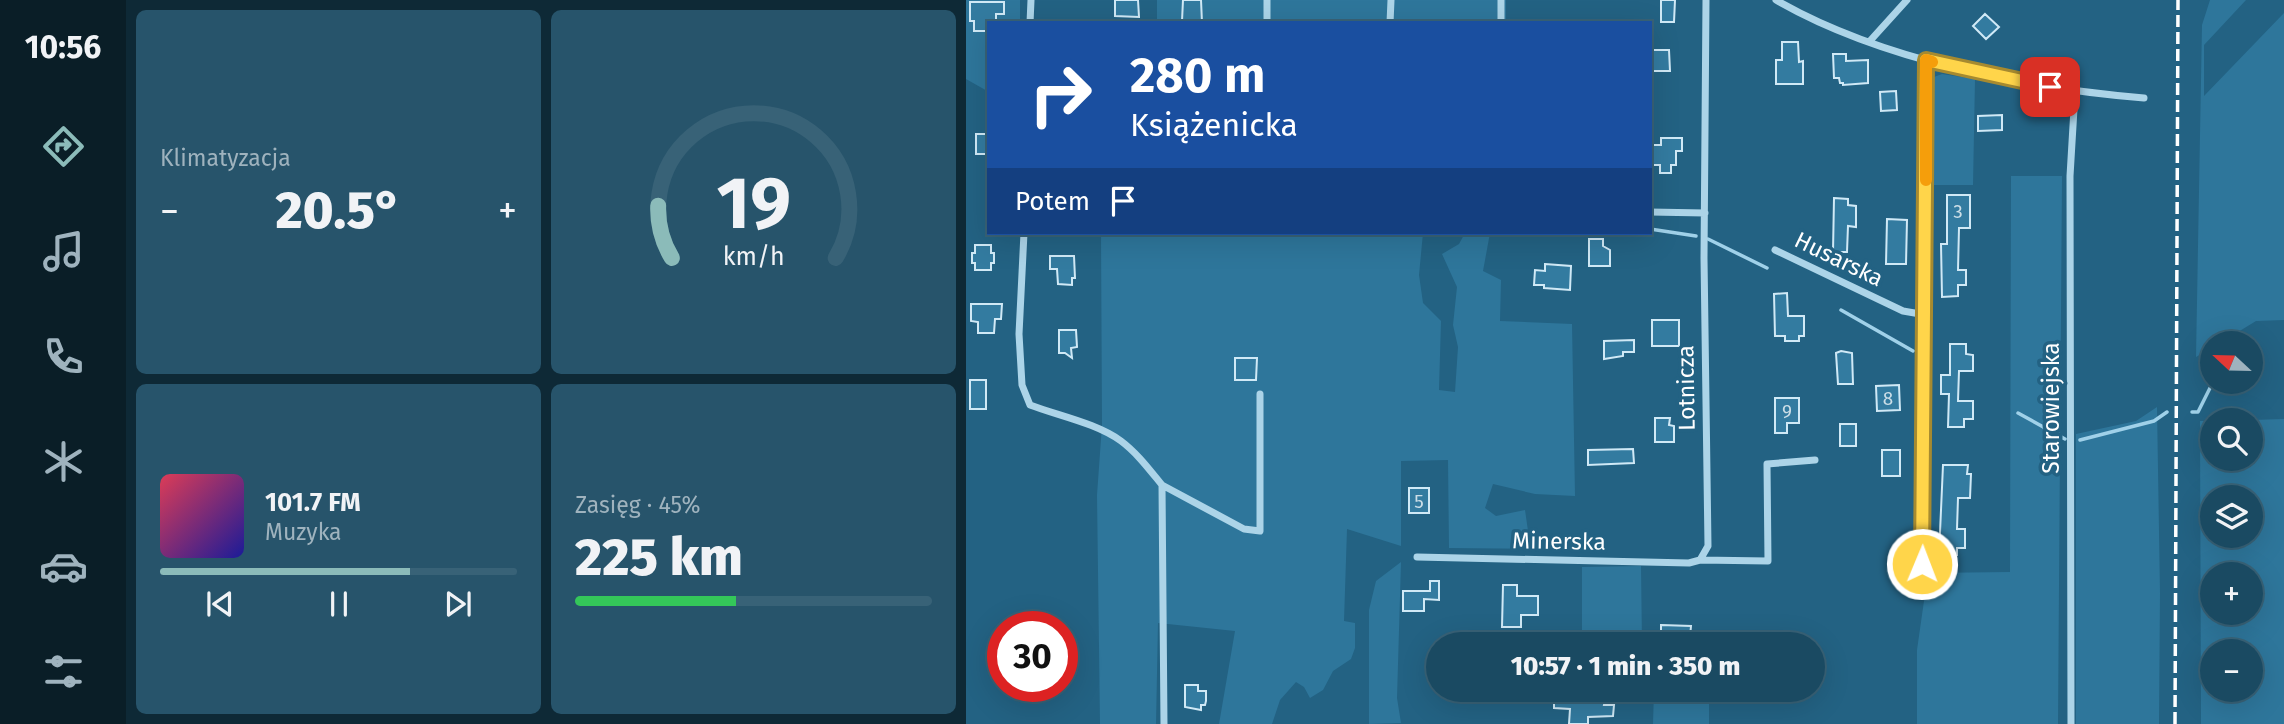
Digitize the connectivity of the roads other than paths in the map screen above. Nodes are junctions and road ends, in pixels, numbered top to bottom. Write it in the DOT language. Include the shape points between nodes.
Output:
graph roads {
  1 [pos="1031,0"];
  2 [pos="1267,0"];
  3 [pos="1391,0"];
  4 [pos="1501,0"];
  5 [pos="1706,0"];
  6 [pos="1776,0"];
  7 [pos="1907,0"];
  8 [pos="1501,19"];
  9 [pos="1030,21"];
  10 [pos="1267,21"];
  11 [pos="1390,21"];
  12 [pos="1868,42"];
  13 [pos="1926,60"];
  14 [pos="2075,92"];
  15 [pos="2144,98"];
  16 [pos="1652,212"];
  17 [pos="1705,213"];
  18 [pos="1024,235"];
  19 [pos="1775,250"];
  20 [pos="1926,315"];
  21 [pos="1261,394"];
  22 [pos="1815,460"];
  23 [pos="1161,485"];
  24 [pos="1418,557"];
  25 [pos="1700,560"];
  26 [pos="1922,564"];
  27 [pos="1164,724"];
  28 [pos="2071,724"];
  1 -- 9 [label="street"];
  2 -- 10 [label="street"];
  3 -- 11 [label="street"];
  4 -- 8 [label="street"];
  5 -- 17 [label="street, Lotnicza"];
  6 -- 12 [label="street"];
  7 -- 12 [label="street"];
  12 -- 13 [label="street"];
  13 -- 14 [label="street"];
  13 -- 20 [label="street"];
  14 -- 15 [label="street"];
  14 -- 28 [label="street, Starowiejska" via="2070,177"];
  16 -- 17 [label="street"];
  17 -- 25 [label="street, Lotnicza" via="1708,546"];
  18 -- 23 [label="street" via="1019,334 1022,385 1030,405 1120,441"];
  19 -- 20 [label="street, Husarska" via="1903,311"];
  20 -- 26 [label="street"];
  21 -- 23 [label="street" via="1260,531 1244,529"];
  22 -- 25 [label="street" via="1768,464 1768,561"];
  23 -- 27 [label="street"];
  24 -- 25 [label="street, Minerska"];
}
